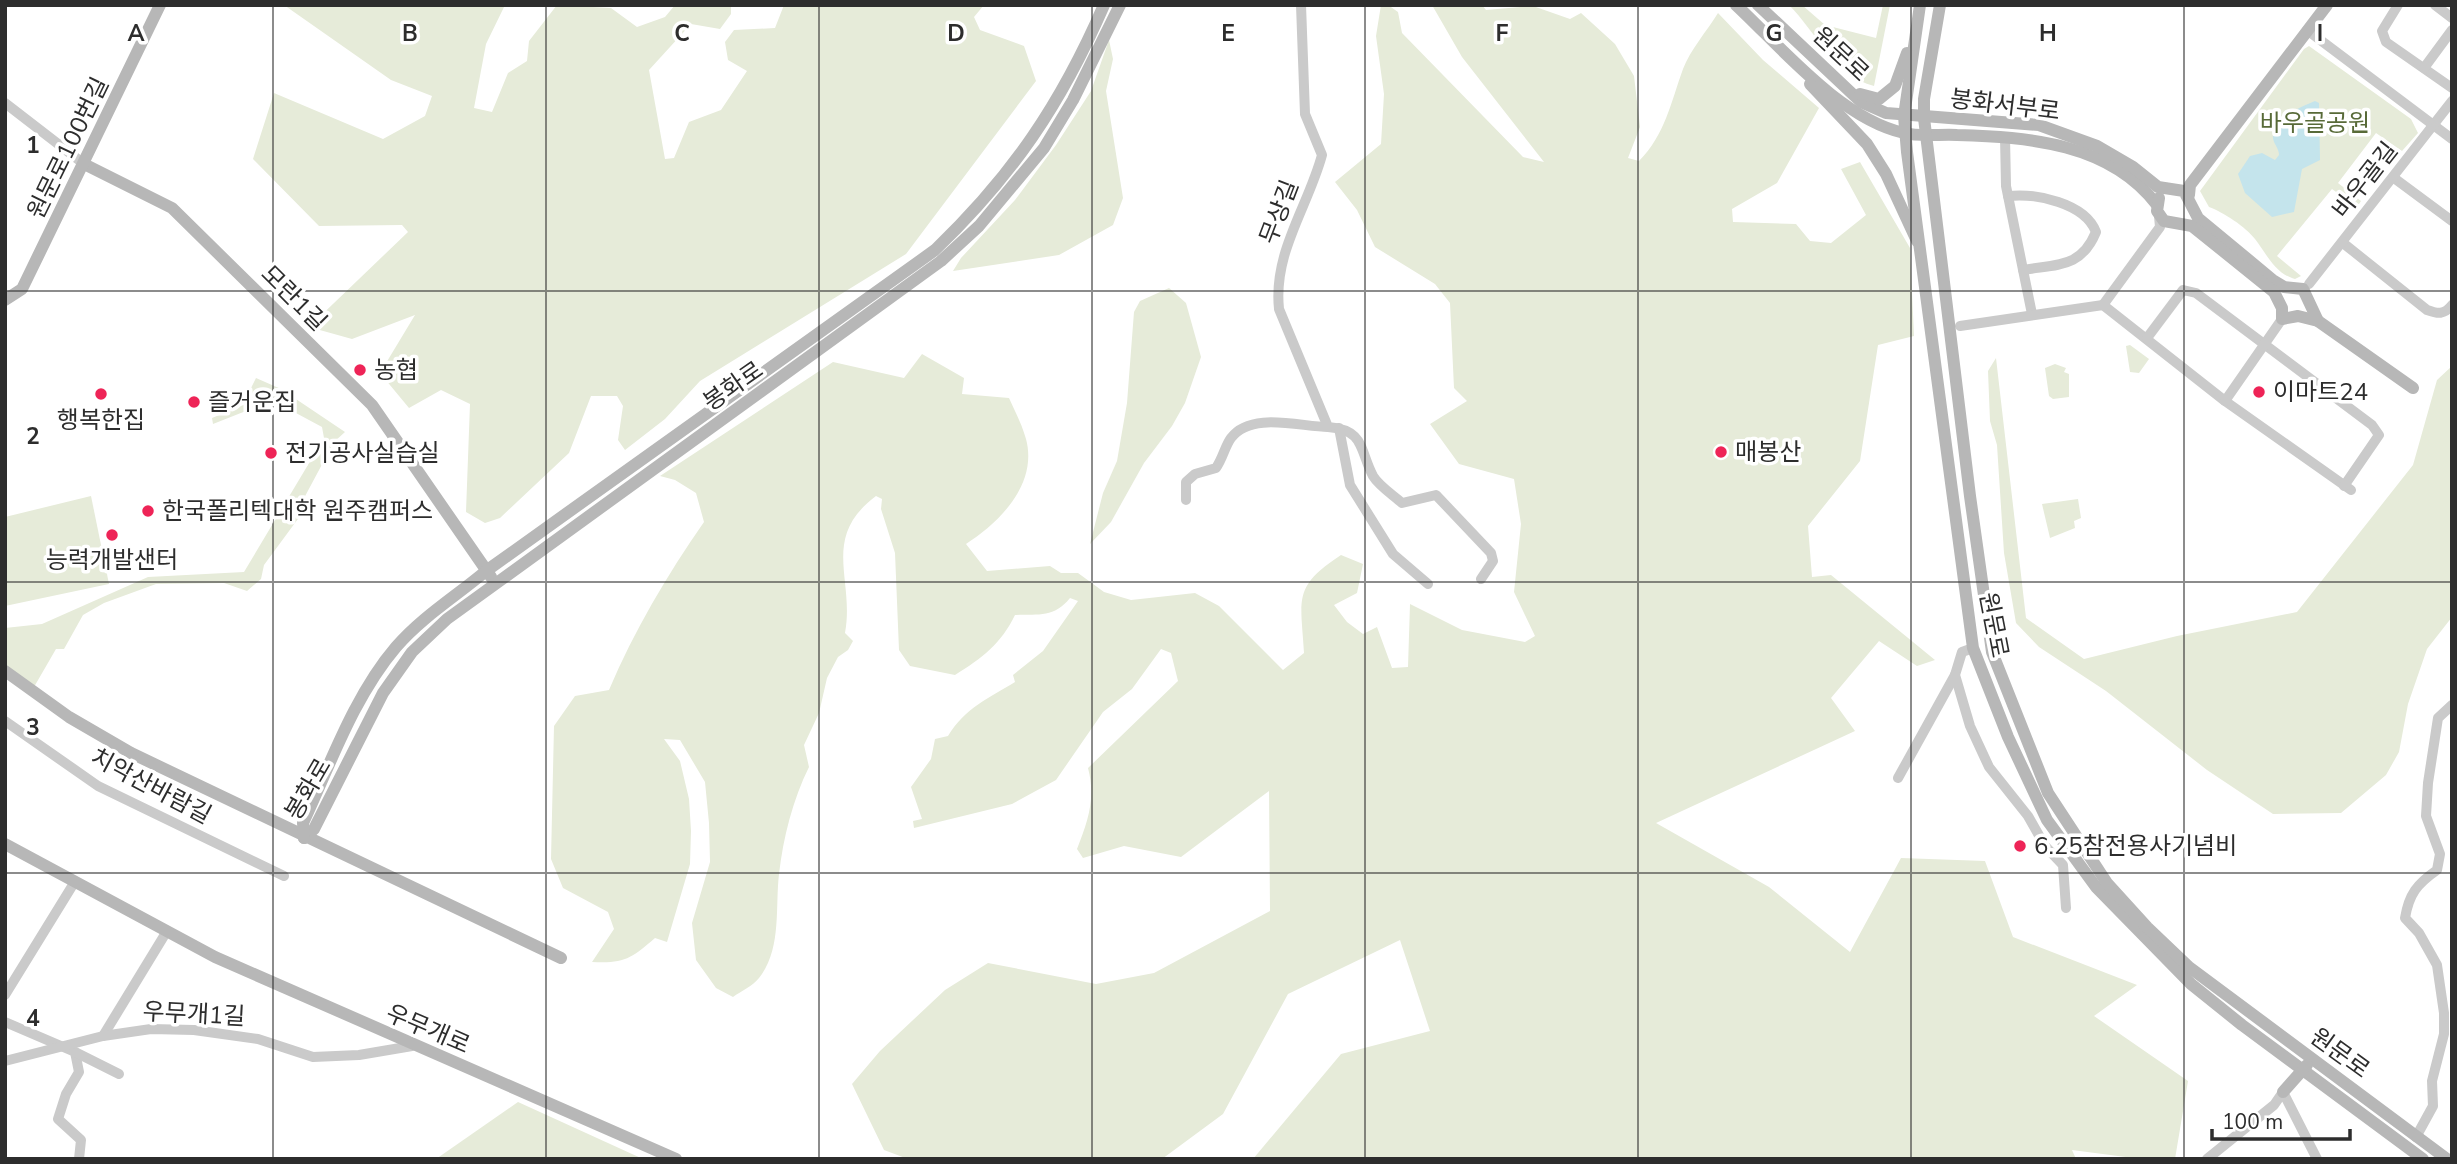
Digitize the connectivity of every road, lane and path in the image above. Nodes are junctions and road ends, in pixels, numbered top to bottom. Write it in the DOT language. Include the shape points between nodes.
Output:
graph roads {
  1 [pos="1104,5"];
  2 [pos="1120,5"];
  3 [pos="1301,5"];
  4 [pos="1735,5"];
  5 [pos="1758,5"];
  6 [pos="1920,5"];
  7 [pos="1940,5"];
  8 [pos="2327,5"];
  9 [pos="2398,5"];
  10 [pos="2435,5"];
  11 [pos="159,6"];
  12 [pos="2452,18"];
  13 [pos="1917,28"];
  14 [pos="2307,30"];
  15 [pos="2452,30"];
  16 [pos="2424,68"];
  17 [pos="1842,84"];
  18 [pos="2452,88"];
  19 [pos="2452,101"];
  20 [pos="5,103"];
  21 [pos="1904,116"];
  22 [pos="1924,118"];
  23 [pos="2434,125"];
  24 [pos="1905,134"];
  25 [pos="1927,134"];
  26 [pos="2005,136"];
  27 [pos="2452,139"];
  28 [pos="84,164"];
  29 [pos="2394,177"];
  30 [pos="2184,193"];
  31 [pos="2008,196"];
  32 [pos="2159,216"];
  33 [pos="2452,220"];
  34 [pos="2177,224"];
  35 [pos="2343,243"];
  36 [pos="1923,254"];
  37 [pos="2023,270"];
  38 [pos="2303,291"];
  39 [pos="5,300"];
  40 [pos="2103,305"];
  41 [pos="2452,305"];
  42 [pos="2287,312"];
  43 [pos="2032,314"];
  44 [pos="2318,321"];
  45 [pos="1960,326"];
  46 [pos="2147,338"];
  47 [pos="2265,348"];
  48 [pos="2413,388"];
  49 [pos="2225,401"];
  50 [pos="1333,428"];
  51 [pos="1186,500"];
  52 [pos="486,571"];
  53 [pos="1481,579"];
  54 [pos="497,583"];
  55 [pos="1429,584"];
  56 [pos="1973,648"];
  57 [pos="5,671"];
  58 [pos="1955,675"];
  59 [pos="2452,705"];
  60 [pos="5,721"];
  61 [pos="1898,778"];
  62 [pos="304,838"];
  63 [pos="5,844"];
  64 [pos="2066,861"];
  65 [pos="284,876"];
  66 [pos="74,883"];
  67 [pos="2066,908"];
  68 [pos="167,931"];
  69 [pos="561,958"];
  70 [pos="5,995"];
  71 [pos="5,1022"];
  72 [pos="103,1036"];
  73 [pos="412,1046"];
  74 [pos="62,1047"];
  75 [pos="75,1052"];
  76 [pos="2311,1059"];
  77 [pos="5,1061"];
  78 [pos="2303,1070"];
  79 [pos="119,1074"];
  80 [pos="2283,1092"];
  81 [pos="2417,1137"];
  82 [pos="79,1159"];
  83 [pos="676,1159"];
  84 [pos="2207,1159"];
  85 [pos="2317,1159"];
  86 [pos="2423,1159"];
  87 [pos="2447,1159"];
  1 -- 52 [label="street, 봉화로" via="1038,133 970,216 935,250"];
  2 -- 54 [label="street, 봉화로" via="1044,148 979,226 886,304"];
  3 -- 50 [label="street, 무상길" via="1305,114 1322,155 1297,215 1277,290 1279,309"];
  4 -- 24 [label="street, 원문로" via="1849,108"];
  4 -- 36 [label="street" via="1867,144"];
  5 -- 17 [label="street, 원문로"];
  6 -- 13 [label="street"];
  7 -- 22 [label="street, 원문로"];
  8 -- 14 [label="street"];
  9 -- 16 [label="street" via="2383,36"];
  10 -- 12 [label="street"];
  11 -- 28 [label="street, 원문로100번길"];
  13 -- 17 [label="street" via="1891,91 1879,99 1866,98"];
  13 -- 21 [label="street"];
  14 -- 23 [label="street"];
  14 -- 30 [label="street"];
  15 -- 16 [label="street"];
  16 -- 18 [label="street"];
  17 -- 21 [label="street, 원문로" via="1861,102"];
  19 -- 23 [label="street, 바우골길"];
  20 -- 28 [label="street, 모란1길"];
  21 -- 22 [label="street, 원문로"];
  21 -- 24 [label="street"];
  22 -- 25 [label="street, 원문로"];
  22 -- 30 [label="street, 봉화서부로" via="2048,127 2097,146 2151,182"];
  23 -- 27 [label="street"];
  23 -- 29 [label="street, 바우골길"];
  24 -- 25 [label="street, 봉화서부로"];
  24 -- 36 [label="street, 원문로"];
  25 -- 26 [label="street, 봉화서부로"];
  25 -- 76 [label="street, 원문로" via="1992,652 2043,784 2107,883 2147,927 2189,967"];
  26 -- 31 [label="street"];
  26 -- 32 [label="street, 봉화서부로" via="2047,141 2086,154 2134,181"];
  28 -- 39 [label="street, 원문로100번길" via="22,289"];
  28 -- 52 [label="street, 모란1길" via="172,208 372,405"];
  29 -- 33 [label="street"];
  29 -- 35 [label="street, 바우골길"];
  30 -- 32 [label="street"];
  30 -- 34 [label="street" via="2190,217"];
  30 -- 38 [label="street" via="2198,218 2278,285"];
  31 -- 37 [label="street"];
  31 -- 37 [label="street" via="2026,194 2077,211 2091,219 2096,232 2089,251 2076,260"];
  32 -- 34 [label="street, 봉화서부로"];
  32 -- 40 [label="street"];
  34 -- 42 [label="street, 봉화서부로" via="2192,226 2274,292"];
  35 -- 38 [label="street, 바우골길"];
  35 -- 41 [label="street" via="2427,310 2438,313"];
  36 -- 56 [label="street, 원문로"];
  37 -- 43 [label="street"];
  38 -- 42 [label="street" via="2306,311"];
  38 -- 42 [label="street" via="2282,294"];
  38 -- 44 [label="street"];
  40 -- 43 [label="street"];
  40 -- 46 [label="street"];
  42 -- 44 [label="street"];
  42 -- 47 [label="street"];
  43 -- 45 [label="street"];
  44 -- 48 [label="street"];
  46 -- 47 [label="street" via="2183,290 2190,290"];
  46 -- 49 [label="street"];
  47 -- 49 [label="street"];
  47 -- 49 [label="street" via="2372,425 2379,435 2348,488"];
  50 -- 51 [label="street" via="1285,422 1255,424 1231,437 1216,468 1186,482"];
  50 -- 53 [label="street, 무상길" via="1346,429 1356,437 1373,477 1402,503 1436,495 1491,552 1493,561"];
  50 -- 55 [label="street, 무상길" via="1350,485 1392,554"];
  52 -- 54 [label="street, 모란1길"];
  52 -- 62 [label="street, 봉화로" via="427,615 367,689 303,823"];
  54 -- 62 [label="street, 봉화로" via="447,619 412,652 383,693 314,829"];
  56 -- 58 [label="street" via="1962,652"];
  56 -- 64 [label="street, 원문로"];
  57 -- 62 [label="street" via="69,717 131,753"];
  58 -- 61 [label="street"];
  58 -- 64 [label="street" via="1970,726 1989,767 2045,846"];
  59 -- 81 [label="street" via="2438,718 2429,772 2426,816 2440,854 2437,870 2419,882 2409,897 2405,918 2437,965 2444,1013 2444,1034 2432,1081 2433,1105"];
  60 -- 65 [label="street, 치악산바람길" via="98,786"];
  62 -- 69 [label="street"];
  63 -- 66 [label="street, 우무개로"];
  64 -- 67 [label="street"];
  64 -- 78 [label="street, 원문로" via="2191,984"];
  66 -- 68 [label="street, 우무개로"];
  66 -- 70 [label="street"];
  68 -- 72 [label="street"];
  68 -- 73 [label="street, 우무개로"];
  71 -- 74 [label="street"];
  72 -- 73 [label="street, 우무개1길" via="162,1029 258,1039 313,1057"];
  72 -- 74 [label="street, 우무개1길"];
  73 -- 83 [label="street, 우무개로"];
  74 -- 75 [label="street"];
  74 -- 77 [label="street, 우무개1길"];
  75 -- 79 [label="street"];
  75 -- 82 [label="street" via="79,1072 58,1119 80,1140"];
  76 -- 78 [label="street"];
  76 -- 81 [label="street, 원문로"];
  78 -- 80 [label="street"];
  78 -- 86 [label="street, 원문로"];
  80 -- 84 [label="street" via="2274,1105"];
  80 -- 85 [label="street"];
  81 -- 87 [label="street, 원문로"];
}
